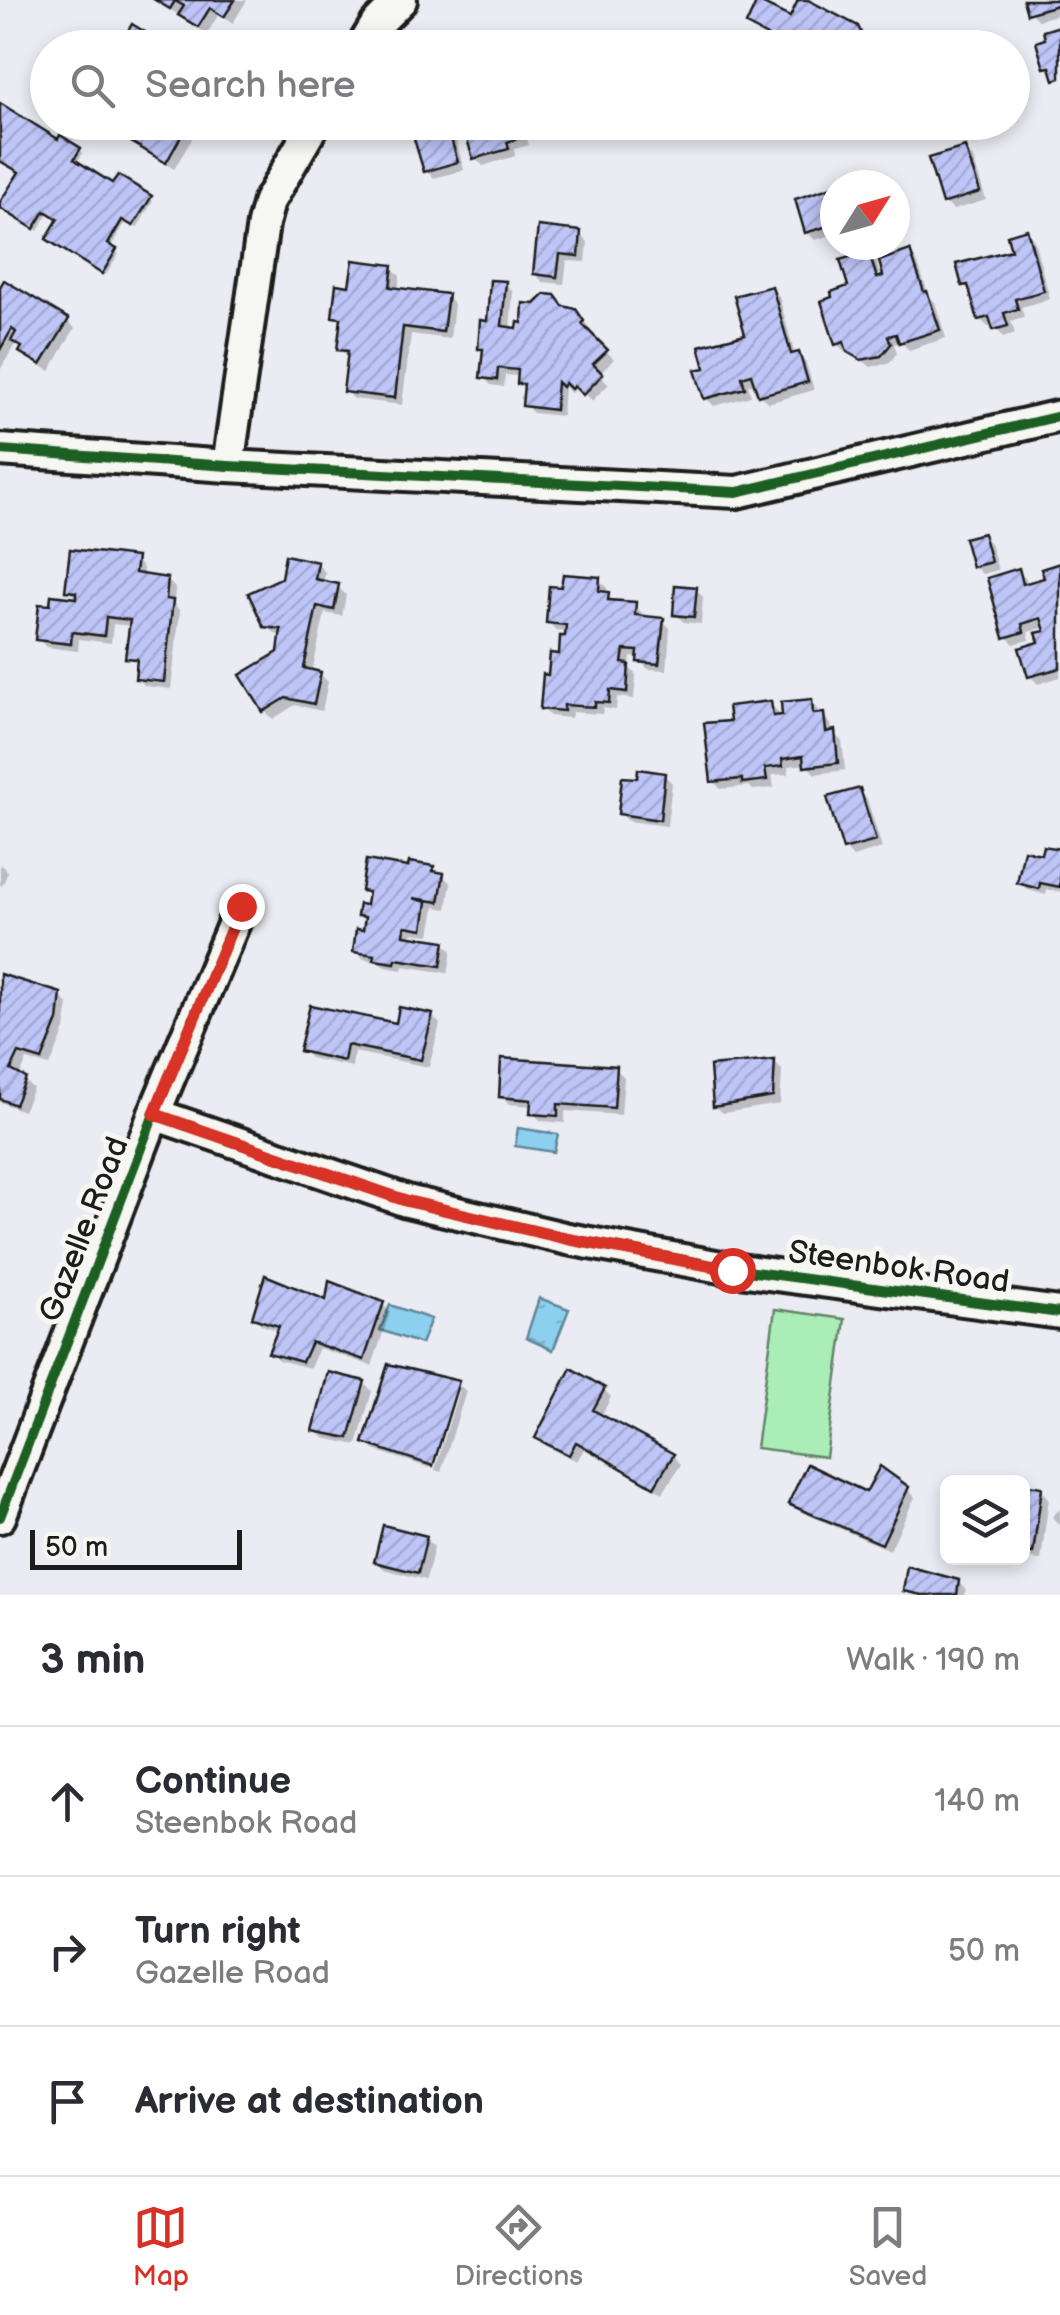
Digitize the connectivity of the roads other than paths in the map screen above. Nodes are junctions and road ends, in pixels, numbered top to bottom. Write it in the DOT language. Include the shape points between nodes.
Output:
graph roads {
  1 [pos="401,0"];
  2 [pos="373,30"];
  3 [pos="305,140"];
  4 [pos="1060,416"];
  5 [pos="0,450"];
  6 [pos="228,466"];
  7 [pos="241,906"];
  8 [pos="154,1114"];
  9 [pos="1060,1313"];
  10 [pos="0,1516"];
  1 -- 2 [label="street"];
  3 -- 6 [label="street" via="262,224"];
  4 -- 6 [label="street" via="738,492"];
  5 -- 6 [label="street"];
  7 -- 8 [label="street, Gazelle Road"];
  8 -- 9 [label="street, Steenbok Road" via="407,1201 568,1239 732,1270"];
  8 -- 10 [label="street, Gazelle Road"];
}
